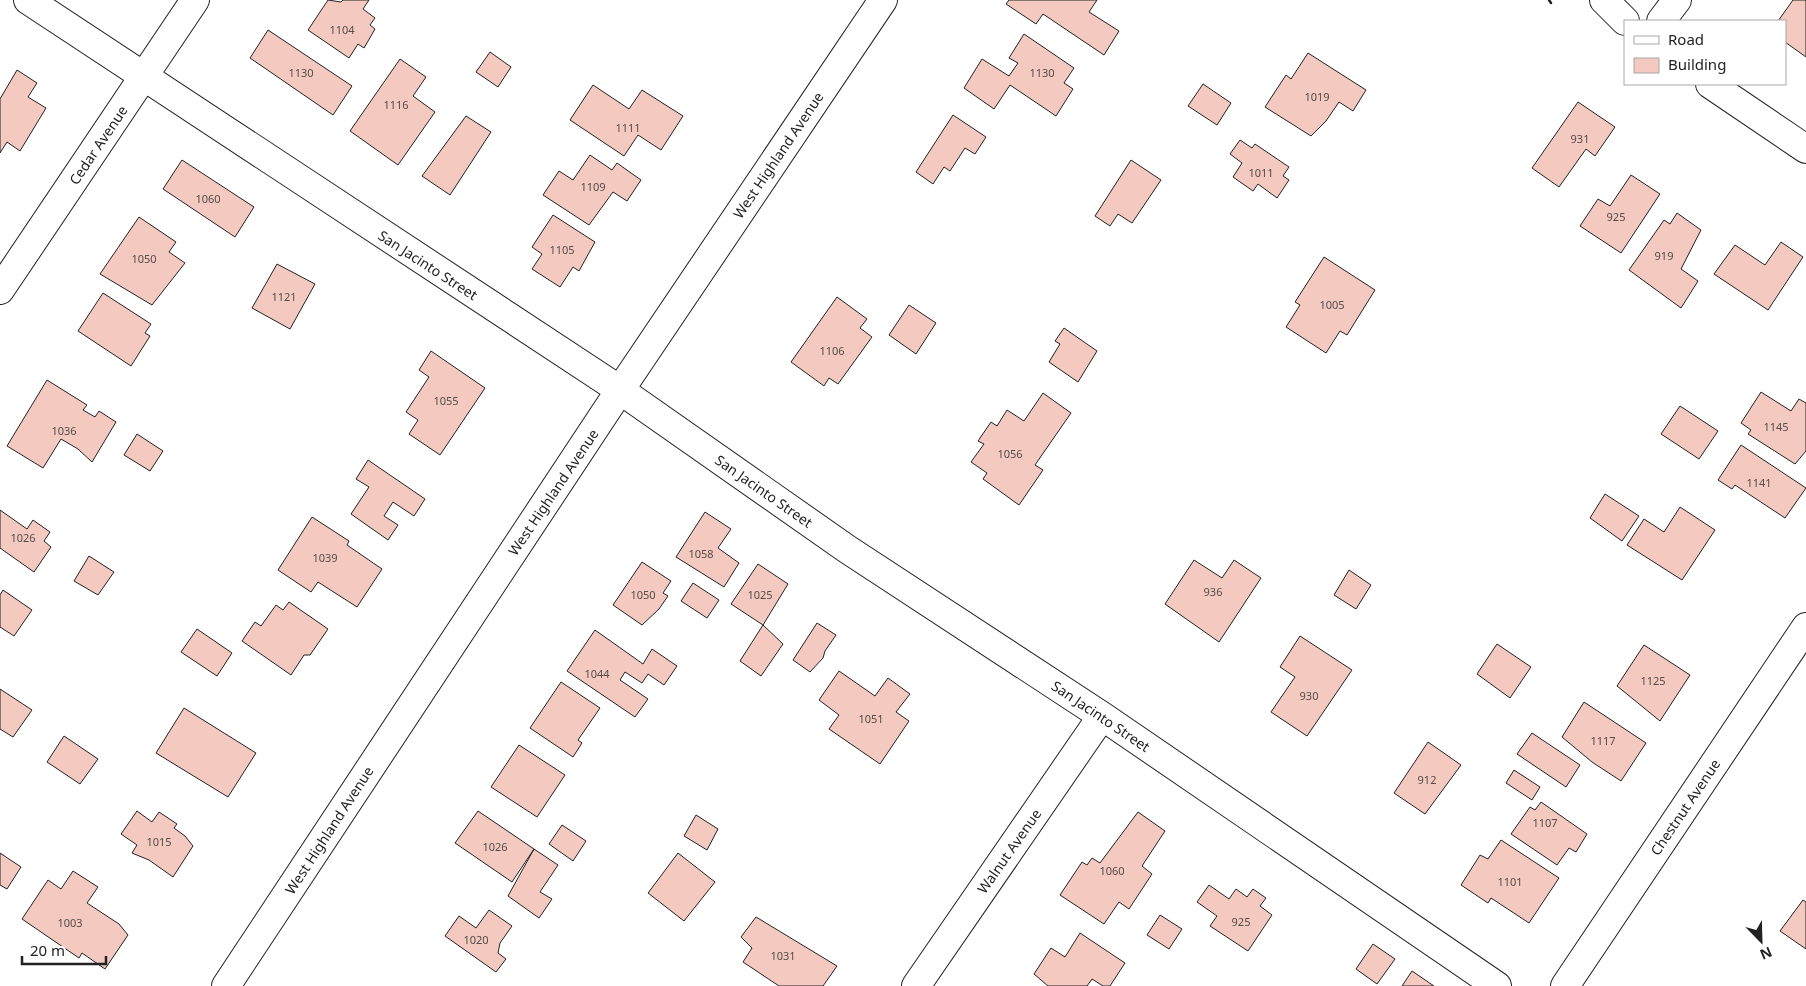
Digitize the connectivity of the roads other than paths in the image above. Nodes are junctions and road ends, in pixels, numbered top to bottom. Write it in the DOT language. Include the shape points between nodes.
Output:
graph roads {
  1 [pos="28,0"];
  2 [pos="195,0"];
  3 [pos="883,0"];
  4 [pos="1604,0"];
  5 [pos="1677,0"];
  6 [pos="1624,20"];
  7 [pos="1662,20"];
  8 [pos="143,78"];
  9 [pos="1711,85"];
  10 [pos="1806,149"];
  11 [pos="0,290"];
  12 [pos="620,390"];
  13 [pos="1806,627"];
  14 [pos="1102,716"];
  15 [pos="226,986"];
  16 [pos="916,986"];
  17 [pos="1497,986"];
  18 [pos="1565,986"];
  1 -- 8 [label="street, San Jacinto Street"];
  2 -- 8 [label="street, Cedar Avenue"];
  3 -- 12 [label="street, West Highland Avenue"];
  4 -- 6 [label="street"];
  5 -- 7 [label="street"];
  8 -- 11 [label="street, Cedar Avenue"];
  8 -- 12 [label="street, San Jacinto Street"];
  9 -- 10 [label="street"];
  12 -- 14 [label="street, San Jacinto Street" via="847,549"];
  12 -- 15 [label="street, West Highland Avenue"];
  13 -- 18 [label="street, Chestnut Avenue"];
  14 -- 16 [label="street, Walnut Avenue"];
  14 -- 17 [label="street, San Jacinto Street"];
}
